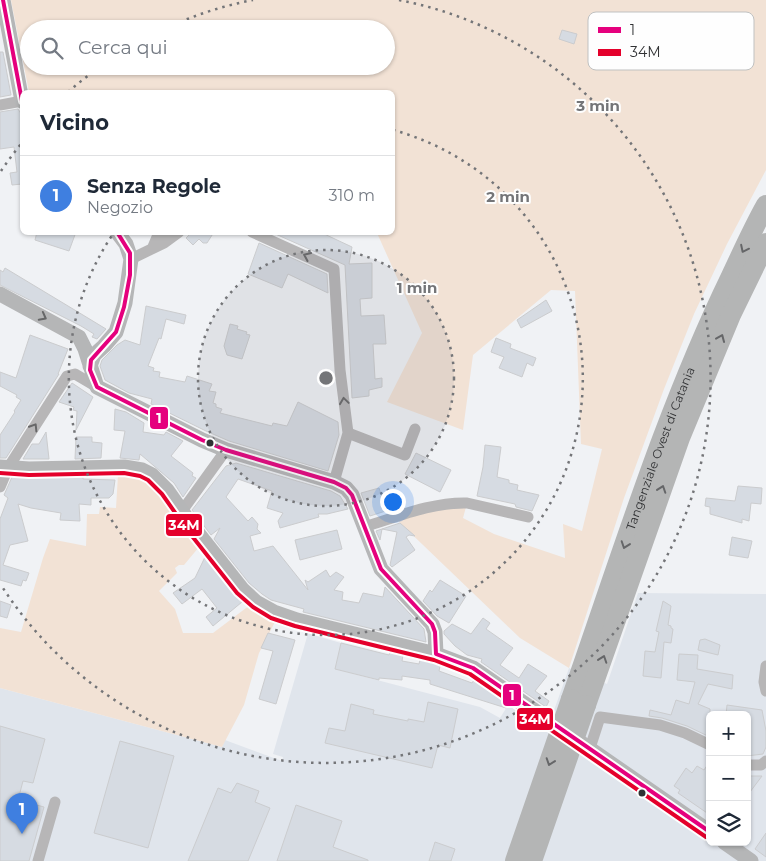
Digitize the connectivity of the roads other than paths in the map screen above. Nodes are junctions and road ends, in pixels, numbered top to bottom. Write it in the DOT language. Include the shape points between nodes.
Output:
graph roads {
  1 [pos="3,0"];
  2 [pos="20,90"];
  3 [pos="20,101"];
  4 [pos="0,106"];
  5 [pos="766,205"];
  6 [pos="119,235"];
  7 [pos="159,235"];
  8 [pos="175,235"];
  9 [pos="259,235"];
  10 [pos="766,243"];
  11 [pos="152,249"];
  12 [pos="131,259"];
  13 [pos="0,294"];
  14 [pos="90,366"];
  15 [pos="97,387"];
  16 [pos="415,429"];
  17 [pos="348,433"];
  18 [pos="226,450"];
  19 [pos="4,468"];
  20 [pos="334,482"];
  21 [pos="0,487"];
  22 [pos="182,511"];
  23 [pos="528,517"];
  24 [pos="364,527"];
  25 [pos="436,654"];
  26 [pos="766,666"];
  27 [pos="766,691"];
  28 [pos="586,707"];
  29 [pos="551,722"];
  30 [pos="706,743"];
  31 [pos="590,748"];
  32 [pos="766,761"];
  33 [pos="751,765"];
  34 [pos="55,802"];
  35 [pos="706,829"];
  36 [pos="730,846"];
  37 [pos="38,861"];
  38 [pos="515,861"];
  39 [pos="532,861"];
  40 [pos="751,861"];
  1 -- 2 [label="main road"];
  3 -- 4 [label="street"];
  5 -- 28 [label="highway, Tangenziale Ovest di Catania, one-way" via="716,307 675,405"];
  6 -- 12 [label="main road"];
  7 -- 11 [label="street"];
  8 -- 11 [label="street"];
  17 -- 9 [label="street, one-way" via="340,370 334,269"];
  28 -- 10 [label="highway, Tangenziale Ovest di Catania, one-way" via="680,438 730,315"];
  11 -- 12 [label="street"];
  12 -- 14 [label="main road" via="125,303 116,332 94,355"];
  13 -- 14 [label="main road, one-way" via="79,337"];
  14 -- 15 [label="main road"];
  15 -- 18 [label="main road"];
  19 -- 15 [label="street, one-way" via="67,376 75,374"];
  16 -- 17 [label="street" via="405,455"];
  17 -- 20 [label="street"];
  18 -- 20 [label="main road"];
  18 -- 22 [label="street"];
  19 -- 21 [label="street"];
  19 -- 22 [label="main road" via="124,467 142,470 167,490"];
  20 -- 24 [label="main road" via="352,494"];
  22 -- 25 [label="main road" via="242,589 256,602 297,620"];
  23 -- 24 [label="street" via="460,502 430,507"];
  24 -- 25 [label="main road" via="380,569 432,624"];
  25 -- 29 [label="main road" via="473,668"];
  26 -- 27 [label="street"];
  28 -- 29 [label="street"];
  28 -- 30 [label="street" via="660,725"];
  28 -- 31 [label="street"];
  28 -- 38 [label="highway, one-way, bridge"];
  28 -- 39 [label="highway, bridge"];
  29 -- 31 [label="main road"];
  31 -- 35 [label="main road"];
  32 -- 33 [label="street" via="761,765"];
  34 -- 37 [label="street"];
  36 -- 40 [label="main road"];
}
